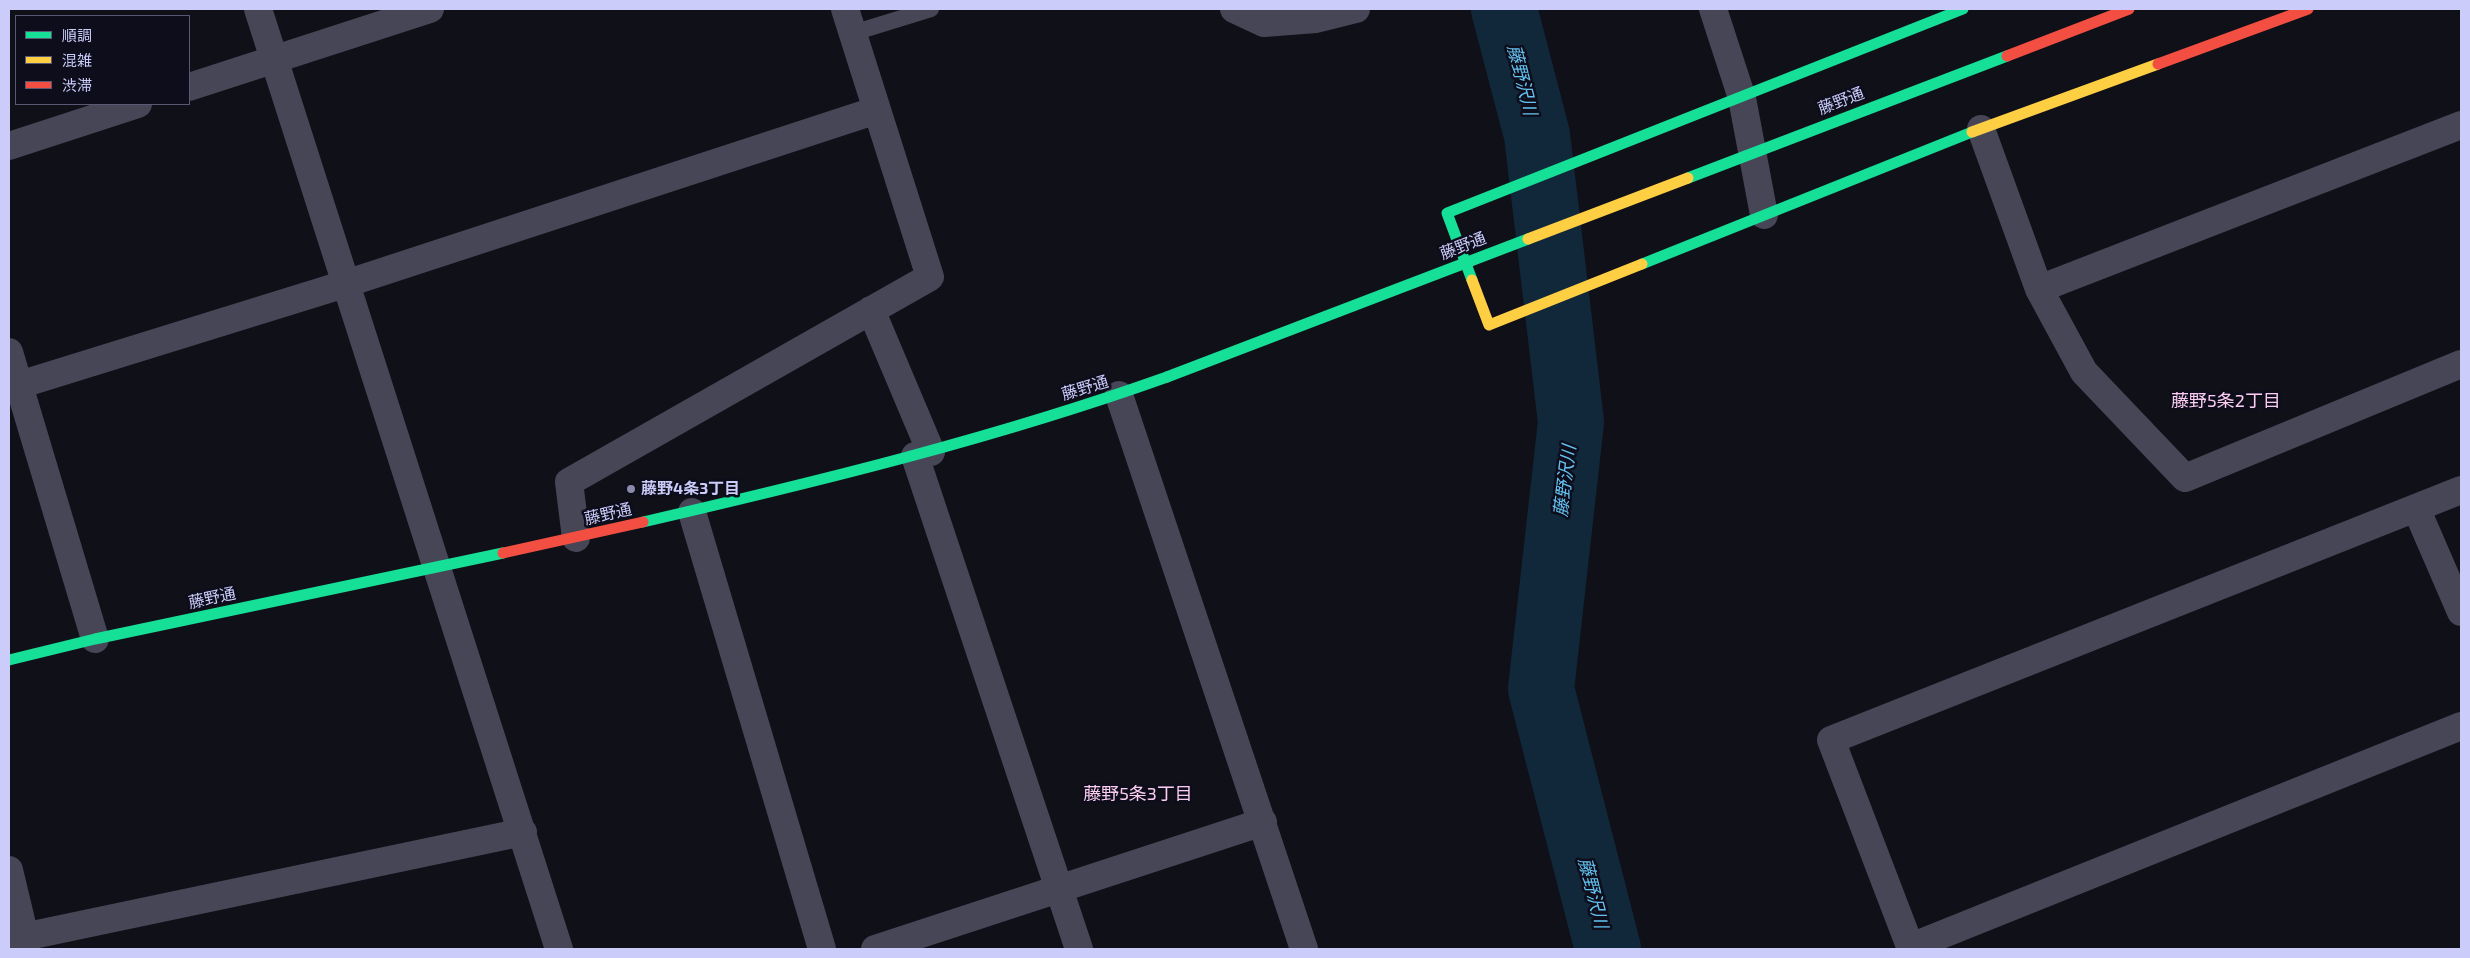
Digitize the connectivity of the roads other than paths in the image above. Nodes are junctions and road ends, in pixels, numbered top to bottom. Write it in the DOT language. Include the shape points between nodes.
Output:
graph roads {
  1 [pos="258,9"];
  2 [pos="430,9"];
  3 [pos="931,9"];
  4 [pos="1234,9"];
  5 [pos="1356,9"];
  6 [pos="1713,9"];
  7 [pos="1963,9"];
  8 [pos="2129,9"];
  9 [pos="2308,9"];
  10 [pos="849,21"];
  11 [pos="274,59"];
  12 [pos="190,87"];
  13 [pos="1742,98"];
  14 [pos="135,105"];
  15 [pos="877,110"];
  16 [pos="2461,125"];
  17 [pos="1981,129"];
  18 [pos="9,146"];
  19 [pos="1764,215"];
  20 [pos="345,284"];
  21 [pos="2039,289"];
  22 [pos="871,310"];
  23 [pos="9,352"];
  24 [pos="2461,364"];
  25 [pos="19,385"];
  26 [pos="1119,395"];
  27 [pos="923,454"];
  28 [pos="2461,490"];
  29 [pos="2416,508"];
  30 [pos="692,512"];
  31 [pos="576,538"];
  32 [pos="436,566"];
  33 [pos="2461,612"];
  34 [pos="95,639"];
  35 [pos="9,660"];
  36 [pos="2461,726"];
  37 [pos="1263,822"];
  38 [pos="523,832"];
  39 [pos="9,870"];
  40 [pos="1059,888"];
  41 [pos="17,939"];
  42 [pos="1911,948"];
  43 [pos="559,949"];
  44 [pos="822,949"];
  45 [pos="875,949"];
  46 [pos="1079,949"];
  47 [pos="1304,949"];
  1 -- 11 [label="street"];
  2 -- 11 [label="street"];
  3 -- 10 [label="lane"];
  4 -- 5 [label="street" via="1264,23 1316,19"];
  6 -- 13 [label="street"];
  7 -- 13 [label="street"];
  8 -- 26 [label="street, 藤野通, bridge"];
  9 -- 17 [label="street"];
  10 -- 15 [label="street"];
  11 -- 12 [label="street"];
  11 -- 20 [label="street"];
  13 -- 19 [label="street"];
  13 -- 19 [label="street" via="1447,213 1489,326"];
  14 -- 18 [label="street"];
  15 -- 20 [label="street"];
  15 -- 22 [label="street" via="930,277"];
  16 -- 21 [label="street"];
  17 -- 19 [label="street"];
  17 -- 21 [label="street"];
  20 -- 25 [label="street"];
  20 -- 32 [label="street"];
  21 -- 24 [label="street" via="2084,372 2184,478"];
  22 -- 27 [label="street"];
  22 -- 31 [label="street" via="569,482"];
  23 -- 25 [label="street"];
  25 -- 34 [label="street"];
  26 -- 27 [label="street, 藤野通"];
  26 -- 37 [label="street"];
  27 -- 30 [label="street, 藤野通"];
  27 -- 40 [label="street"];
  28 -- 29 [label="street"];
  29 -- 33 [label="street"];
  29 -- 42 [label="street" via="1832,740"];
  30 -- 31 [label="street, 藤野通"];
  30 -- 44 [label="street"];
  31 -- 32 [label="street, 藤野通"];
  32 -- 34 [label="street, 藤野通"];
  32 -- 38 [label="street"];
  34 -- 35 [label="street, 藤野通"];
  36 -- 42 [label="street"];
  37 -- 40 [label="street"];
  37 -- 47 [label="street"];
  38 -- 41 [label="street"];
  38 -- 43 [label="street"];
  39 -- 41 [label="street"];
  40 -- 45 [label="street"];
  40 -- 46 [label="street"];
}
